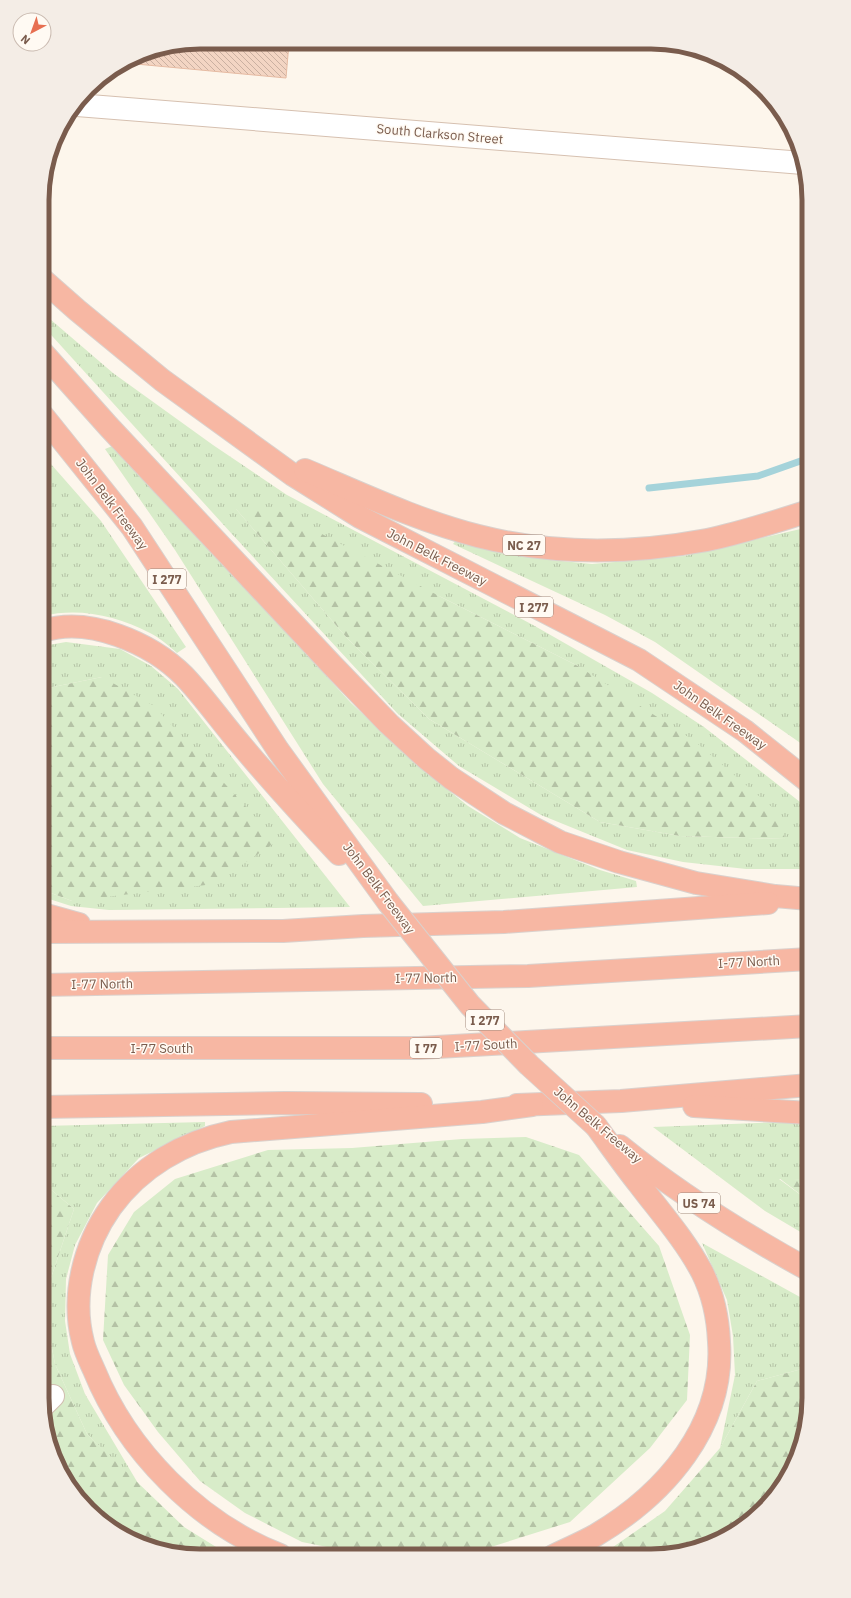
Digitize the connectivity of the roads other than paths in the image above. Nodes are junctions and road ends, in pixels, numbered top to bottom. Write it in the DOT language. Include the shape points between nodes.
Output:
graph roads {
  1 [pos="82,105"];
  2 [pos="797,163"];
  3 [pos="49,285"];
  4 [pos="49,360"];
  5 [pos="49,423"];
  6 [pos="252,444"];
  7 [pos="802,513"];
  8 [pos="49,631"];
  9 [pos="802,776"];
  10 [pos="802,899"];
  11 [pos="802,901"];
  12 [pos="388,902"];
  13 [pos="49,916"];
  14 [pos="118,931"];
  15 [pos="49,932"];
  16 [pos="802,959"];
  17 [pos="49,985"];
  18 [pos="802,1026"];
  19 [pos="49,1048"];
  20 [pos="802,1086"];
  21 [pos="621,1101"];
  22 [pos="532,1105"];
  23 [pos="49,1107"];
  24 [pos="802,1113"];
  25 [pos="596,1126"];
  26 [pos="802,1266"];
  27 [pos="268,1549"];
  28 [pos="567,1549"];
  1 -- 2 [label="main road, South Clarkson Street"];
  3 -- 6 [label="highway, John Belk Freeway / I 277" via="162,380"];
  4 -- 10 [label="highway" via="332,665 389,724 451,778 504,813 560,842 619,862 696,883"];
  5 -- 12 [label="highway, John Belk Freeway / I 277" via="132,527 278,750"];
  6 -- 7 [label="highway, NC 27" via="379,502 478,536 536,547 612,551 676,545 708,540"];
  6 -- 9 [label="highway, John Belk Freeway / I 277" via="292,474 360,517 639,660 745,731"];
  8 -- 12 [label="highway" via="88,628 123,637 154,653 183,675 309,821"];
  11 -- 14 [label="highway" via="504,922 283,931"];
  12 -- 25 [label="highway, John Belk Freeway / I 277, bridge" via="470,1005 529,1065"];
  13 -- 14 [label="highway"];
  14 -- 15 [label="highway"];
  16 -- 17 [label="highway, I-77 North" via="528,976"];
  18 -- 19 [label="highway, I-77 South / I 77" via="420,1048"];
  20 -- 21 [label="highway"];
  21 -- 22 [label="highway"];
  21 -- 24 [label="highway"];
  22 -- 23 [label="highway" via="285,1103"];
  22 -- 27 [label="highway" via="482,1112 231,1132 213,1136 179,1149 148,1168 121,1194 102,1220 87,1252 79,1298 83,1343 101,1388 126,1431 174,1487 231,1530"];
  25 -- 26 [label="highway, John Belk Freeway / US 74" via="684,1193"];
  25 -- 28 [label="highway" via="674,1227 702,1272 718,1323 721,1358 710,1410 696,1442 653,1492 615,1522"];
}
